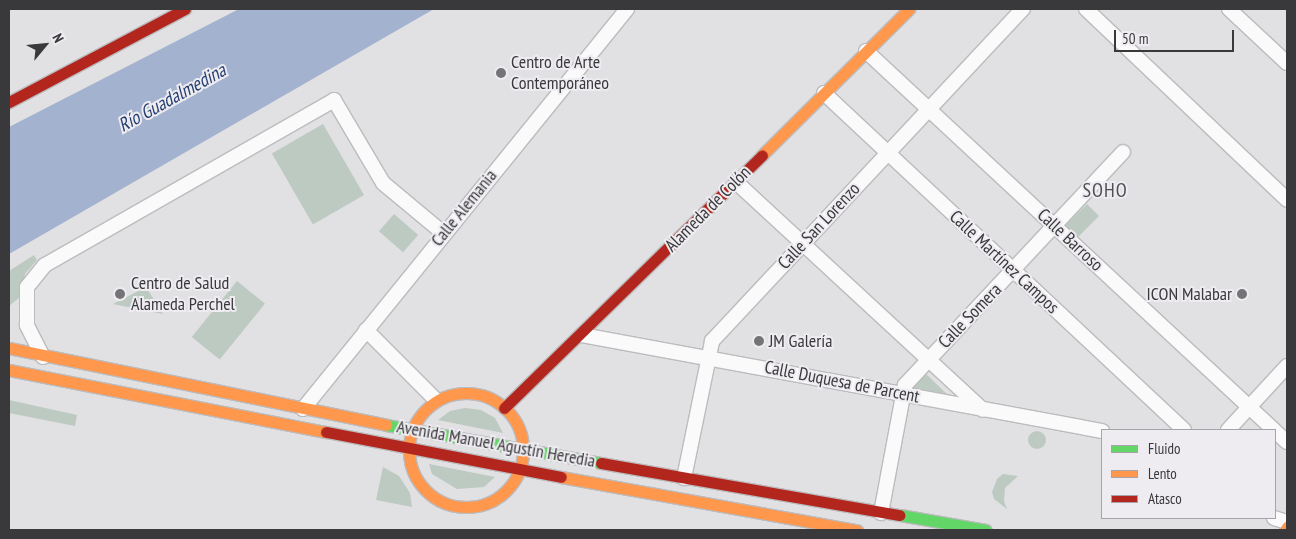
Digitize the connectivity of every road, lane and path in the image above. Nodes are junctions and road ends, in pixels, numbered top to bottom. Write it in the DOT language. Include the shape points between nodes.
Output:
graph roads {
  1 [pos="185,9"];
  2 [pos="627,9"];
  3 [pos="909,9"];
  4 [pos="1022,9"];
  5 [pos="1086,9"];
  6 [pos="1229,9"];
  7 [pos="866,51"];
  8 [pos="1287,63"];
  9 [pos="824,93"];
  10 [pos="9,102"];
  11 [pos="929,108"];
  12 [pos="1122,152"];
  13 [pos="886,154"];
  14 [pos="736,182"];
  15 [pos="1287,200"];
  16 [pos="1055,226"];
  17 [pos="443,233"];
  18 [pos="802,243"];
  19 [pos="1014,270"];
  20 [pos="366,330"];
  21 [pos="582,335"];
  22 [pos="9,348"];
  23 [pos="708,356"];
  24 [pos="44,357"];
  25 [pos="926,360"];
  26 [pos="1287,366"];
  27 [pos="9,370"];
  28 [pos="903,393"];
  29 [pos="436,400"];
  30 [pos="1249,407"];
  31 [pos="504,408"];
  32 [pos="303,409"];
  33 [pos="984,410"];
  34 [pos="413,428"];
  35 [pos="1183,429"];
  36 [pos="1229,429"];
  37 [pos="1273,429"];
  38 [pos="1101,431"];
  39 [pos="1276,432"];
  40 [pos="1287,442"];
  41 [pos="408,448"];
  42 [pos="523,449"];
  43 [pos="519,469"];
  44 [pos="684,478"];
  45 [pos="881,513"];
  46 [pos="1287,527"];
  47 [pos="857,530"];
  48 [pos="986,530"];
  49 [pos="1285,530"];
  1 -- 10 [label="main road"];
  2 -- 17 [label="street, Calle Alemania"];
  3 -- 7 [label="main road, Alameda de Colón"];
  4 -- 11 [label="street, Calle San Lorenzo"];
  5 -- 15 [label="street"];
  6 -- 8 [label="street"];
  7 -- 9 [label="main road, Alameda de Colón"];
  7 -- 11 [label="street, Calle Barroso"];
  9 -- 13 [label="street, Calle Martínez Campos"];
  9 -- 14 [label="main road, Alameda de Colón"];
  11 -- 13 [label="street, Calle San Lorenzo"];
  11 -- 16 [label="street, Calle Barroso"];
  12 -- 16 [label="street, Calle Somera"];
  13 -- 18 [label="street, Calle San Lorenzo"];
  13 -- 19 [label="street, Calle Martínez Campos"];
  14 -- 18 [label="street"];
  14 -- 21 [label="main road, Alameda de Colón"];
  16 -- 19 [label="street, Calle Somera"];
  16 -- 30 [label="street, Calle Barroso"];
  17 -- 20 [label="street, Calle Alemania"];
  17 -- 24 [label="street" via="383,183 334,100 45,265 27,287 27,325"];
  18 -- 23 [label="street, Calle San Lorenzo" via="712,341"];
  18 -- 25 [label="street"];
  19 -- 25 [label="street, Calle Somera"];
  19 -- 35 [label="street, Calle Martínez Campos"];
  20 -- 29 [label="street"];
  20 -- 32 [label="street, Calle Alemania"];
  21 -- 23 [label="street, Calle Duquesa de Parcent"];
  21 -- 31 [label="main road, Alameda de Colón"];
  22 -- 24 [label="main road, Avenida Manuel Agustín Heredia"];
  23 -- 28 [label="street, Calle Duquesa de Parcent"];
  23 -- 44 [label="street, Calle San Lorenzo"];
  24 -- 32 [label="main road, Avenida Manuel Agustín Heredia"];
  25 -- 28 [label="street, Calle Somera" via="905,385"];
  25 -- 33 [label="street"];
  26 -- 30 [label="street"];
  27 -- 41 [label="main road, Avenida Manuel Agustín Heredia"];
  28 -- 33 [label="street, Calle Duquesa de Parcent"];
  28 -- 45 [label="street, Calle Somera"];
  29 -- 31 [label="main road" via="461,393 477,394"];
  29 -- 34 [label="main road"];
  30 -- 36 [label="street"];
  30 -- 37 [label="street, Calle Barroso"];
  31 -- 42 [label="main road" via="514,420"];
  32 -- 34 [label="main road, Avenida Manuel Agustín Heredia"];
  33 -- 38 [label="street, Calle Duquesa de Parcent"];
  34 -- 41 [label="main road"];
  34 -- 42 [label="main road, Avenida Manuel Agustín Heredia"];
  39 -- 40 [label="street, Calle Barroso"];
  41 -- 43 [label="main road, Avenida Manuel Agustín Heredia"];
  41 -- 43 [label="main road" via="410,465 417,481 429,494 454,506 484,504 499,496"];
  42 -- 43 [label="main road"];
  42 -- 44 [label="main road, Avenida Manuel Agustín Heredia"];
  43 -- 47 [label="main road, Avenida Manuel Agustín Heredia"];
  44 -- 45 [label="main road, Avenida Manuel Agustín Heredia"];
  45 -- 48 [label="main road, Avenida Manuel Agustín Heredia"];
  46 -- 49 [label="main road"];
}
